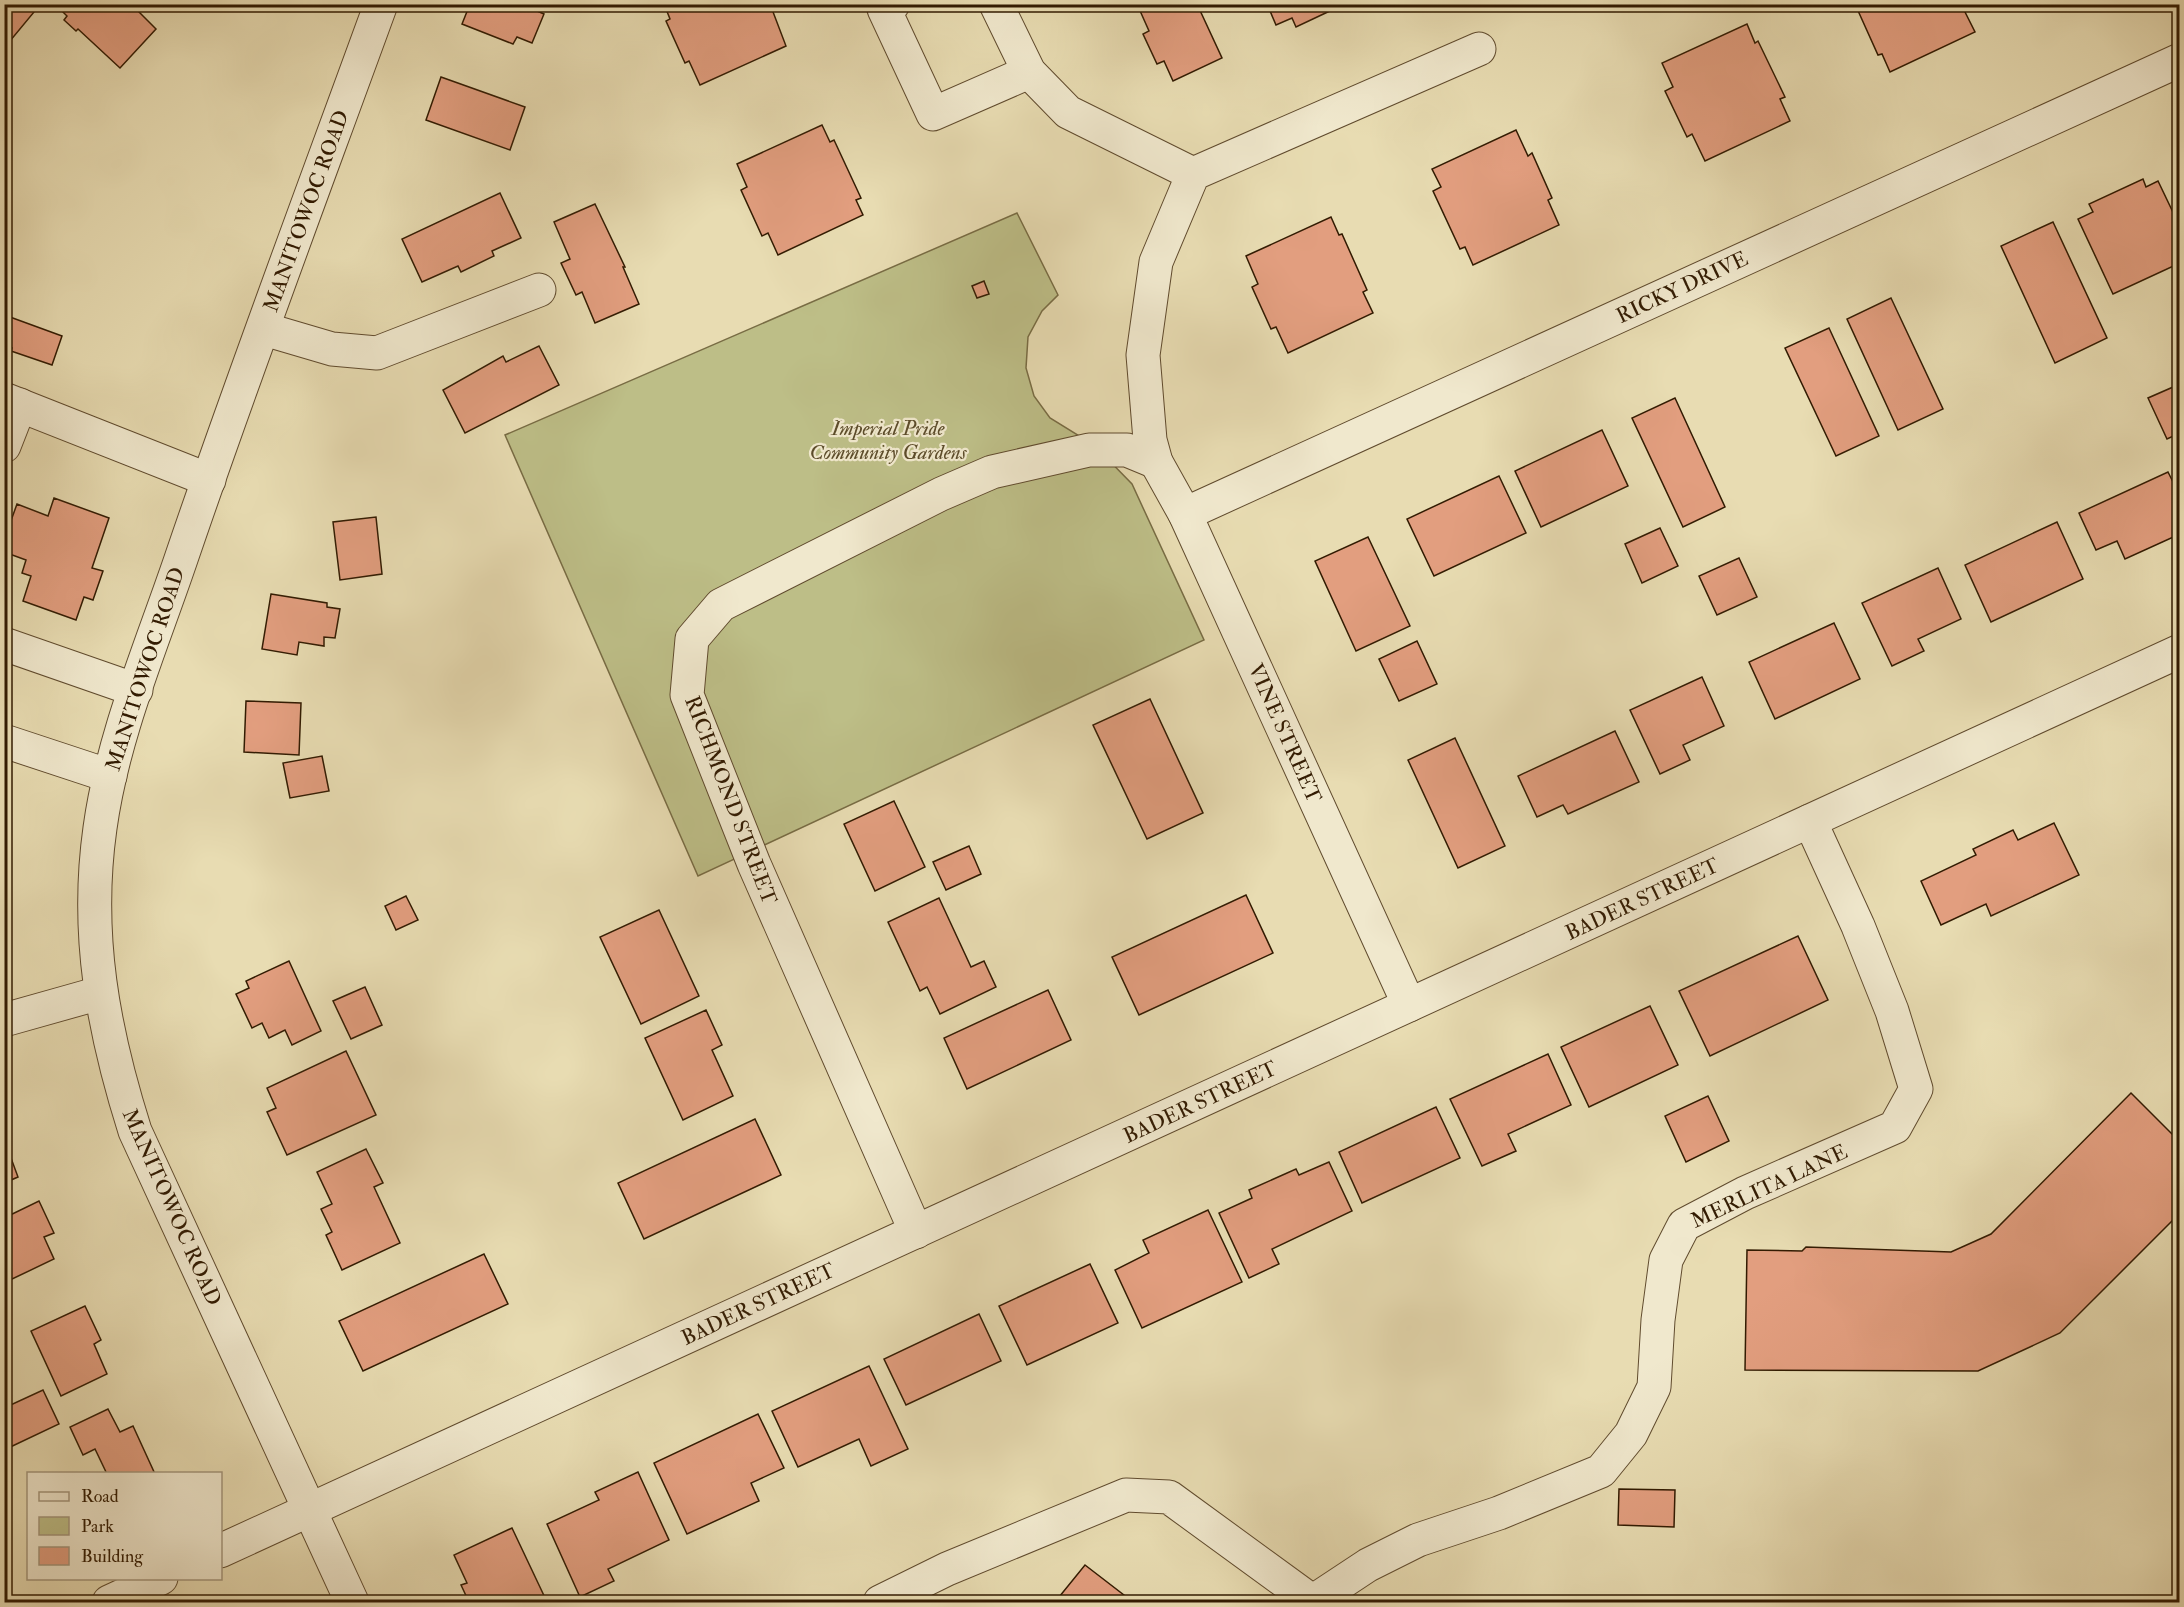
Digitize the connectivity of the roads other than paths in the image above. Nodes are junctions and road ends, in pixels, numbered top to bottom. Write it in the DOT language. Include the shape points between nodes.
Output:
graph roads {
  1 [pos="381,4"];
  2 [pos="893,4"];
  3 [pos="996,4"];
  4 [pos="1479,48"];
  5 [pos="2180,60"];
  6 [pos="1029,72"];
  7 [pos="1193,174"];
  8 [pos="539,290"];
  9 [pos="264,328"];
  10 [pos="12,402"];
  11 [pos="4,446"];
  12 [pos="1156,462"];
  13 [pos="209,480"];
  14 [pos="1185,514"];
  15 [pos="4,644"];
  16 [pos="2180,651"];
  17 [pos="136,690"];
  18 [pos="4,741"];
  19 [pos="110,776"];
  20 [pos="1810,821"];
  21 [pos="100,993"];
  22 [pos="1409,1005"];
  23 [pos="4,1020"];
  24 [pos="916,1232"];
  25 [pos="310,1510"];
  26 [pos="222,1550"];
  27 [pos="157,1580"];
  28 [pos="109,1602"];
  29 [pos="352,1602"];
  30 [pos="880,1602"];
  31 [pos="1313,1602"];
  1 -- 9 [label="street, MANITOWOC ROAD"];
  2 -- 6 [label="street" via="884,9 933,114"];
  3 -- 6 [label="street"];
  4 -- 7 [label="street"];
  5 -- 14 [label="street, RICKY DRIVE"];
  6 -- 7 [label="street" via="1068,112"];
  7 -- 12 [label="street, VINE STREET" via="1156,262 1143,355 1146,414"];
  8 -- 9 [label="street" via="377,353 332,349"];
  9 -- 13 [label="street, MANITOWOC ROAD"];
  10 -- 11 [label="street"];
  10 -- 13 [label="street"];
  12 -- 14 [label="street, VINE STREET"];
  12 -- 24 [label="street, RICHMOND STREET" via="1127,450 1089,450 992,472 721,604 692,639 687,695 759,875"];
  13 -- 17 [label="street, MANITOWOC ROAD"];
  14 -- 22 [label="street, VINE STREET"];
  15 -- 17 [label="street"];
  16 -- 20 [label="street, BADER STREET"];
  17 -- 19 [label="street, MANITOWOC ROAD"];
  18 -- 19 [label="street"];
  19 -- 21 [label="street, MANITOWOC ROAD" via="99,828 94,913"];
  20 -- 22 [label="street, BADER STREET"];
  20 -- 31 [label="street, MERLITA LANE" via="1892,1011 1916,1089 1895,1127 1745,1193 1684,1225 1666,1260 1654,1387 1631,1434 1601,1471 1499,1513 1418,1540 1368,1565"];
  21 -- 23 [label="street"];
  21 -- 25 [label="street, MANITOWOC ROAD" via="113,1059 135,1131"];
  22 -- 24 [label="street, BADER STREET"];
  24 -- 25 [label="street, BADER STREET"];
  25 -- 26 [label="street, BADER STREET"];
  25 -- 29 [label="street, MANITOWOC ROAD"];
  27 -- 28 [label="street"];
  30 -- 31 [label="street" via="947,1569 1126,1495 1169,1497"];
}
